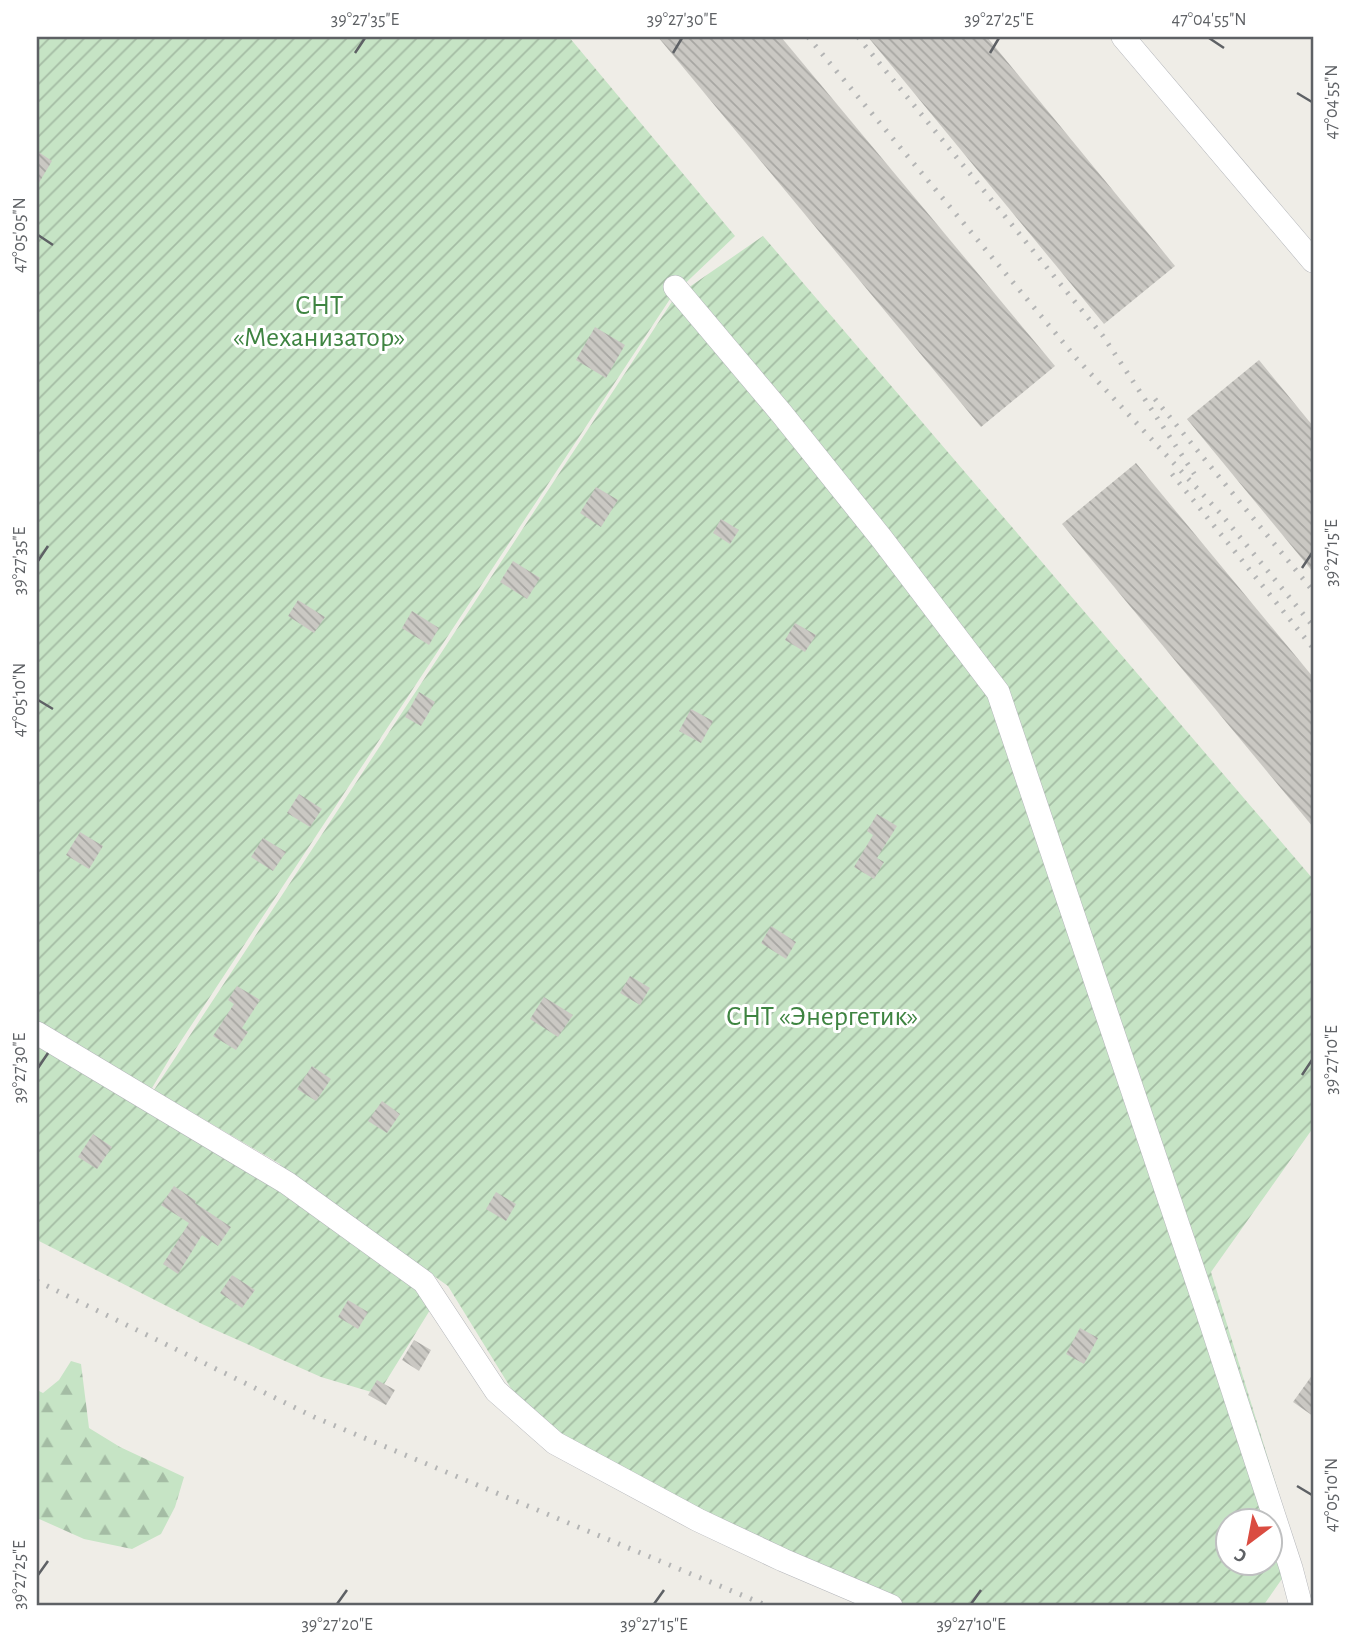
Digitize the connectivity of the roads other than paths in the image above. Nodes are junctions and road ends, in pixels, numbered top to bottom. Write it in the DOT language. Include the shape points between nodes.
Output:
graph roads {
  1 [pos="1123,37"];
  2 [pos="1313,261"];
  3 [pos="675,286"];
  4 [pos="37,1033"];
  5 [pos="891,1606"];
  6 [pos="1301,1606"];
  1 -- 2 [label="street"];
  3 -- 6 [label="street" via="882,539 998,692 1207,1311"];
  4 -- 5 [label="street" via="287,1183 424,1282 496,1391 555,1443 698,1520"];
}
